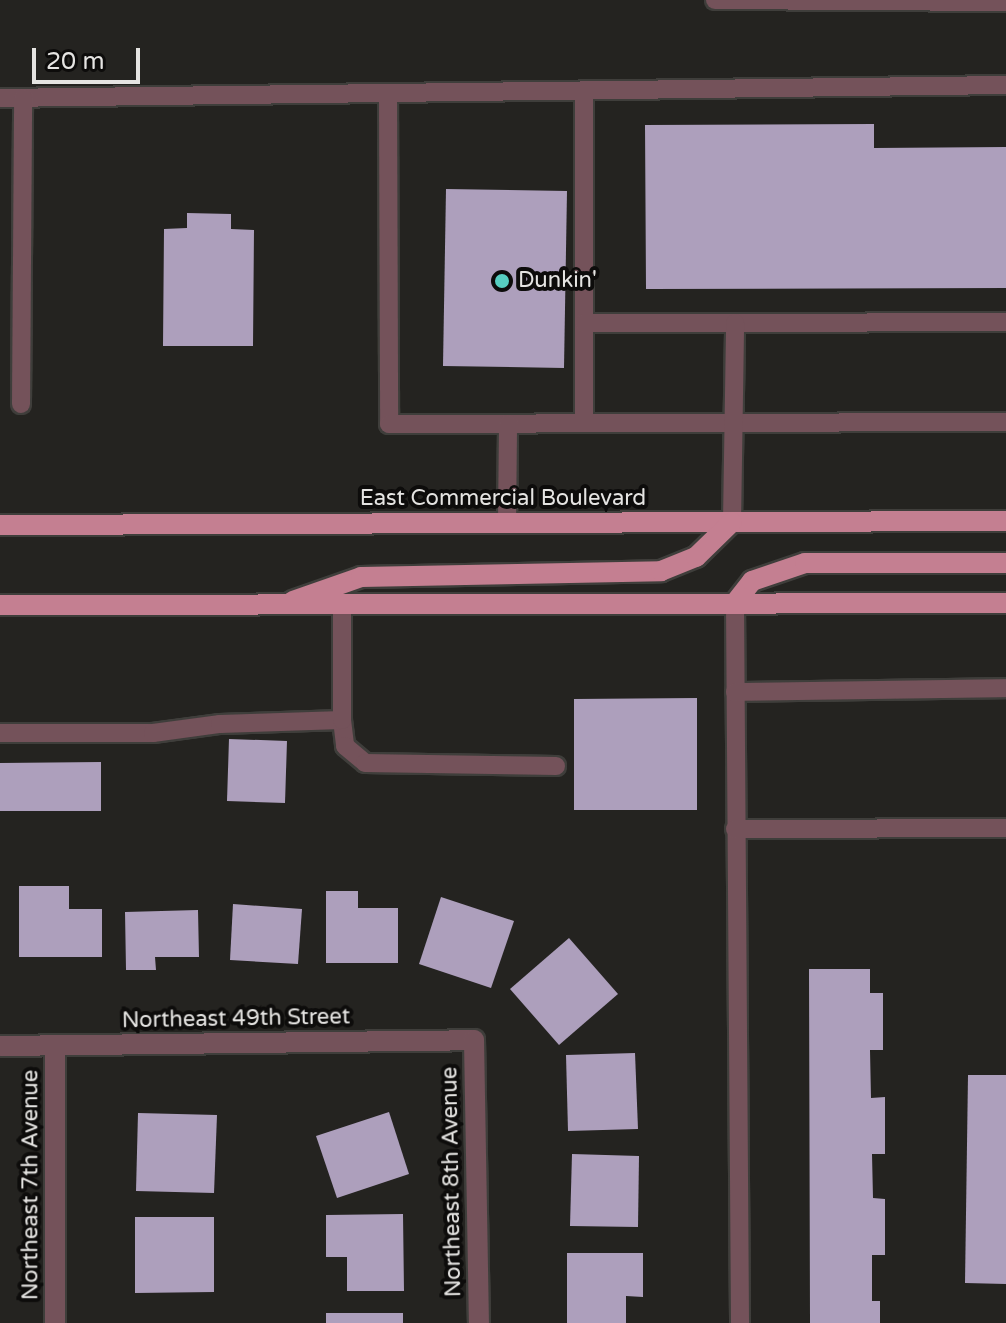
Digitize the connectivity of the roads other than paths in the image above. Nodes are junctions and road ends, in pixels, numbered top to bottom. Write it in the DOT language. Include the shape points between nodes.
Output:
graph roads {
  1 [pos="715,0"];
  2 [pos="1006,2"];
  3 [pos="1006,85"];
  4 [pos="584,90"];
  5 [pos="388,93"];
  6 [pos="0,98"];
  7 [pos="23,98"];
  8 [pos="1006,322"];
  9 [pos="584,323"];
  10 [pos="735,323"];
  11 [pos="21,404"];
  12 [pos="1006,422"];
  13 [pos="584,423"];
  14 [pos="733,423"];
  15 [pos="508,424"];
  16 [pos="1006,521"];
  17 [pos="732,522"];
  18 [pos="507,523"];
  19 [pos="0,525"];
  20 [pos="1006,563"];
  21 [pos="735,603"];
  22 [pos="1006,603"];
  23 [pos="286,604"];
  24 [pos="342,604"];
  25 [pos="0,605"];
  26 [pos="1006,688"];
  27 [pos="735,692"];
  28 [pos="342,720"];
  29 [pos="0,733"];
  30 [pos="556,766"];
  31 [pos="1006,828"];
  32 [pos="735,829"];
  33 [pos="474,1040"];
  34 [pos="0,1046"];
  35 [pos="55,1046"];
  36 [pos="55,1323"];
  37 [pos="479,1323"];
  38 [pos="740,1323"];
  1 -- 2 [label="lane"];
  3 -- 4 [label="lane"];
  4 -- 5 [label="lane"];
  4 -- 9 [label="lane"];
  5 -- 7 [label="lane"];
  5 -- 15 [label="lane" via="389,424"];
  6 -- 7 [label="lane"];
  7 -- 11 [label="lane"];
  8 -- 10 [label="lane"];
  9 -- 10 [label="lane"];
  9 -- 13 [label="lane"];
  10 -- 14 [label="lane"];
  12 -- 14 [label="lane"];
  13 -- 14 [label="lane"];
  13 -- 15 [label="lane"];
  14 -- 17 [label="lane"];
  15 -- 18 [label="lane"];
  16 -- 17 [label="main road, East Commercial Boulevard"];
  17 -- 18 [label="main road, East Commercial Boulevard"];
  17 -- 23 [label="main road" via="696,557 661,571 361,577"];
  18 -- 19 [label="main road, East Commercial Boulevard"];
  20 -- 21 [label="main road" via="805,563 752,581"];
  21 -- 22 [label="main road"];
  21 -- 24 [label="main road"];
  21 -- 27 [label="lane"];
  23 -- 24 [label="main road"];
  23 -- 25 [label="main road"];
  24 -- 28 [label="lane"];
  26 -- 27 [label="lane"];
  27 -- 32 [label="lane"];
  28 -- 29 [label="lane" via="220,724 153,733"];
  28 -- 30 [label="lane" via="345,746 365,763"];
  31 -- 32 [label="lane"];
  32 -- 38 [label="lane"];
  33 -- 35 [label="street, Northeast 49th Street"];
  33 -- 37 [label="street, Northeast 8th Avenue"];
  34 -- 35 [label="street, Northeast 49th Street"];
  35 -- 36 [label="street, Northeast 7th Avenue"];
}
